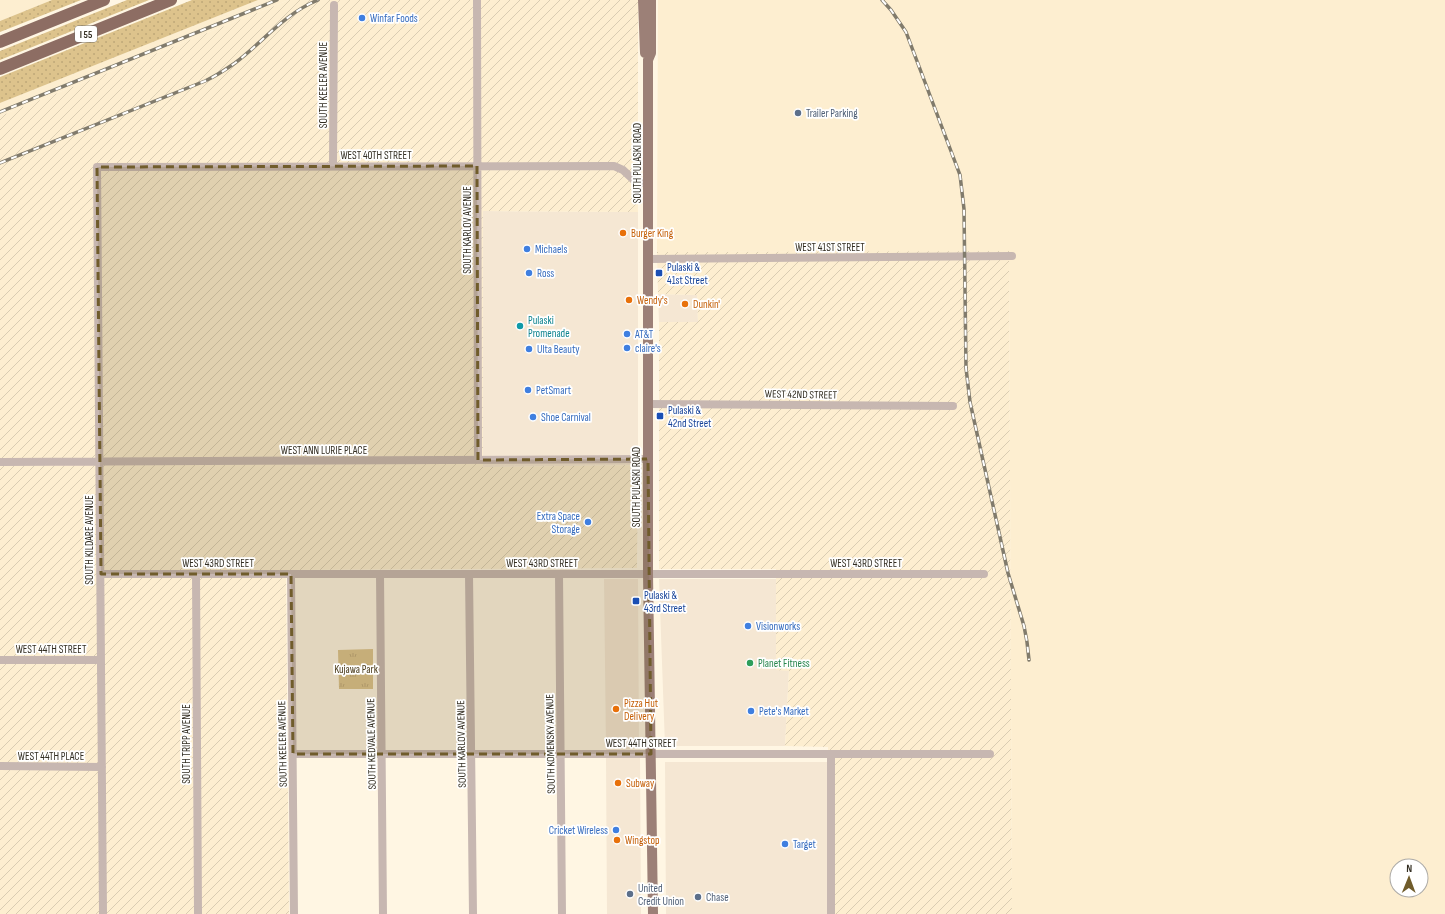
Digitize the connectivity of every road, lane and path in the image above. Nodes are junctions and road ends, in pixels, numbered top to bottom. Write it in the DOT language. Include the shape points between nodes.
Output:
graph roads {
  1 [pos="104,0"];
  2 [pos="171,0"];
  3 [pos="476,0"];
  4 [pos="643,0"];
  5 [pos="651,0"];
  6 [pos="334,5"];
  7 [pos="0,42"];
  8 [pos="648,60"];
  9 [pos="0,69"];
  10 [pos="334,166"];
  11 [pos="477,166"];
  12 [pos="98,167"];
  13 [pos="649,184"];
  14 [pos="1012,256"];
  15 [pos="649,259"];
  16 [pos="648,404"];
  17 [pos="953,406"];
  18 [pos="648,459"];
  19 [pos="478,460"];
  20 [pos="100,461"];
  21 [pos="0,462"];
  22 [pos="101,574"];
  23 [pos="196,574"];
  24 [pos="291,574"];
  25 [pos="380,574"];
  26 [pos="470,574"];
  27 [pos="559,574"];
  28 [pos="648,574"];
  29 [pos="984,574"];
  30 [pos="0,660"];
  31 [pos="101,660"];
  32 [pos="293,754"];
  33 [pos="382,754"];
  34 [pos="472,754"];
  35 [pos="561,754"];
  36 [pos="651,754"];
  37 [pos="831,754"];
  38 [pos="990,754"];
  39 [pos="0,766"];
  40 [pos="102,767"];
  41 [pos="103,914"];
  42 [pos="198,914"];
  43 [pos="294,914"];
  44 [pos="383,914"];
  45 [pos="473,914"];
  46 [pos="562,914"];
  47 [pos="653,914"];
  48 [pos="831,914"];
  1 -- 7 [label="highway, I 55"];
  2 -- 9 [label="highway, I 55"];
  3 -- 11 [label="street, SOUTH KARLOV AVENUE"];
  4 -- 8 [label="main road, SOUTH PULASKI ROAD" via="644,53"];
  5 -- 8 [label="main road, SOUTH PULASKI ROAD" via="651,52"];
  6 -- 10 [label="street, SOUTH KEELER AVENUE"];
  8 -- 13 [label="main road, SOUTH PULASKI ROAD"];
  10 -- 11 [label="street, WEST 40TH STREET"];
  10 -- 12 [label="street, WEST 40TH STREET"];
  11 -- 13 [label="street, WEST 40TH STREET" via="614,166 623,170 637,183"];
  11 -- 19 [label="street, SOUTH KARLOV AVENUE"];
  12 -- 20 [label="street, SOUTH KILDARE AVENUE"];
  13 -- 15 [label="main road, SOUTH PULASKI ROAD"];
  14 -- 15 [label="street, WEST 41ST STREET"];
  15 -- 16 [label="main road, SOUTH PULASKI ROAD"];
  16 -- 17 [label="street, WEST 42ND STREET"];
  16 -- 18 [label="main road, SOUTH PULASKI ROAD"];
  18 -- 19 [label="street, WEST ANN LURIE PLACE"];
  18 -- 28 [label="main road, SOUTH PULASKI ROAD"];
  19 -- 20 [label="street, WEST ANN LURIE PLACE"];
  20 -- 21 [label="street, WEST ANN LURIE PLACE"];
  20 -- 22 [label="street, SOUTH KILDARE AVENUE"];
  22 -- 23 [label="street, WEST 43RD STREET"];
  22 -- 31 [label="street, SOUTH KILDARE AVENUE"];
  23 -- 24 [label="street, WEST 43RD STREET"];
  23 -- 42 [label="street, SOUTH TRIPP AVENUE"];
  24 -- 25 [label="street, WEST 43RD STREET"];
  24 -- 32 [label="street, SOUTH KEELER AVENUE"];
  25 -- 26 [label="street, WEST 43RD STREET"];
  25 -- 33 [label="street, SOUTH KEDVALE AVENUE"];
  26 -- 27 [label="street, WEST 43RD STREET"];
  26 -- 34 [label="street, SOUTH KARLOV AVENUE"];
  27 -- 28 [label="street, WEST 43RD STREET"];
  27 -- 35 [label="street, SOUTH KOMENSKY AVENUE"];
  28 -- 29 [label="street, WEST 43RD STREET"];
  28 -- 36 [label="main road, SOUTH PULASKI ROAD"];
  30 -- 31 [label="street, WEST 44TH STREET"];
  31 -- 40 [label="street, SOUTH KILDARE AVENUE"];
  32 -- 33 [label="street, WEST 44TH STREET"];
  32 -- 43 [label="street, SOUTH KEELER AVENUE"];
  33 -- 34 [label="street, WEST 44TH STREET"];
  33 -- 44 [label="street, SOUTH KEDVALE AVENUE"];
  34 -- 35 [label="street, WEST 44TH STREET"];
  34 -- 45 [label="street, SOUTH KARLOV AVENUE"];
  35 -- 36 [label="street, WEST 44TH STREET"];
  35 -- 46 [label="street, SOUTH KOMENSKY AVENUE"];
  36 -- 37 [label="street, WEST 44TH STREET"];
  36 -- 47 [label="main road, SOUTH PULASKI ROAD"];
  37 -- 38 [label="street, WEST 44TH STREET"];
  37 -- 48 [label="street"];
  39 -- 40 [label="street, WEST 44TH PLACE"];
  40 -- 41 [label="street, SOUTH KILDARE AVENUE"];
}
